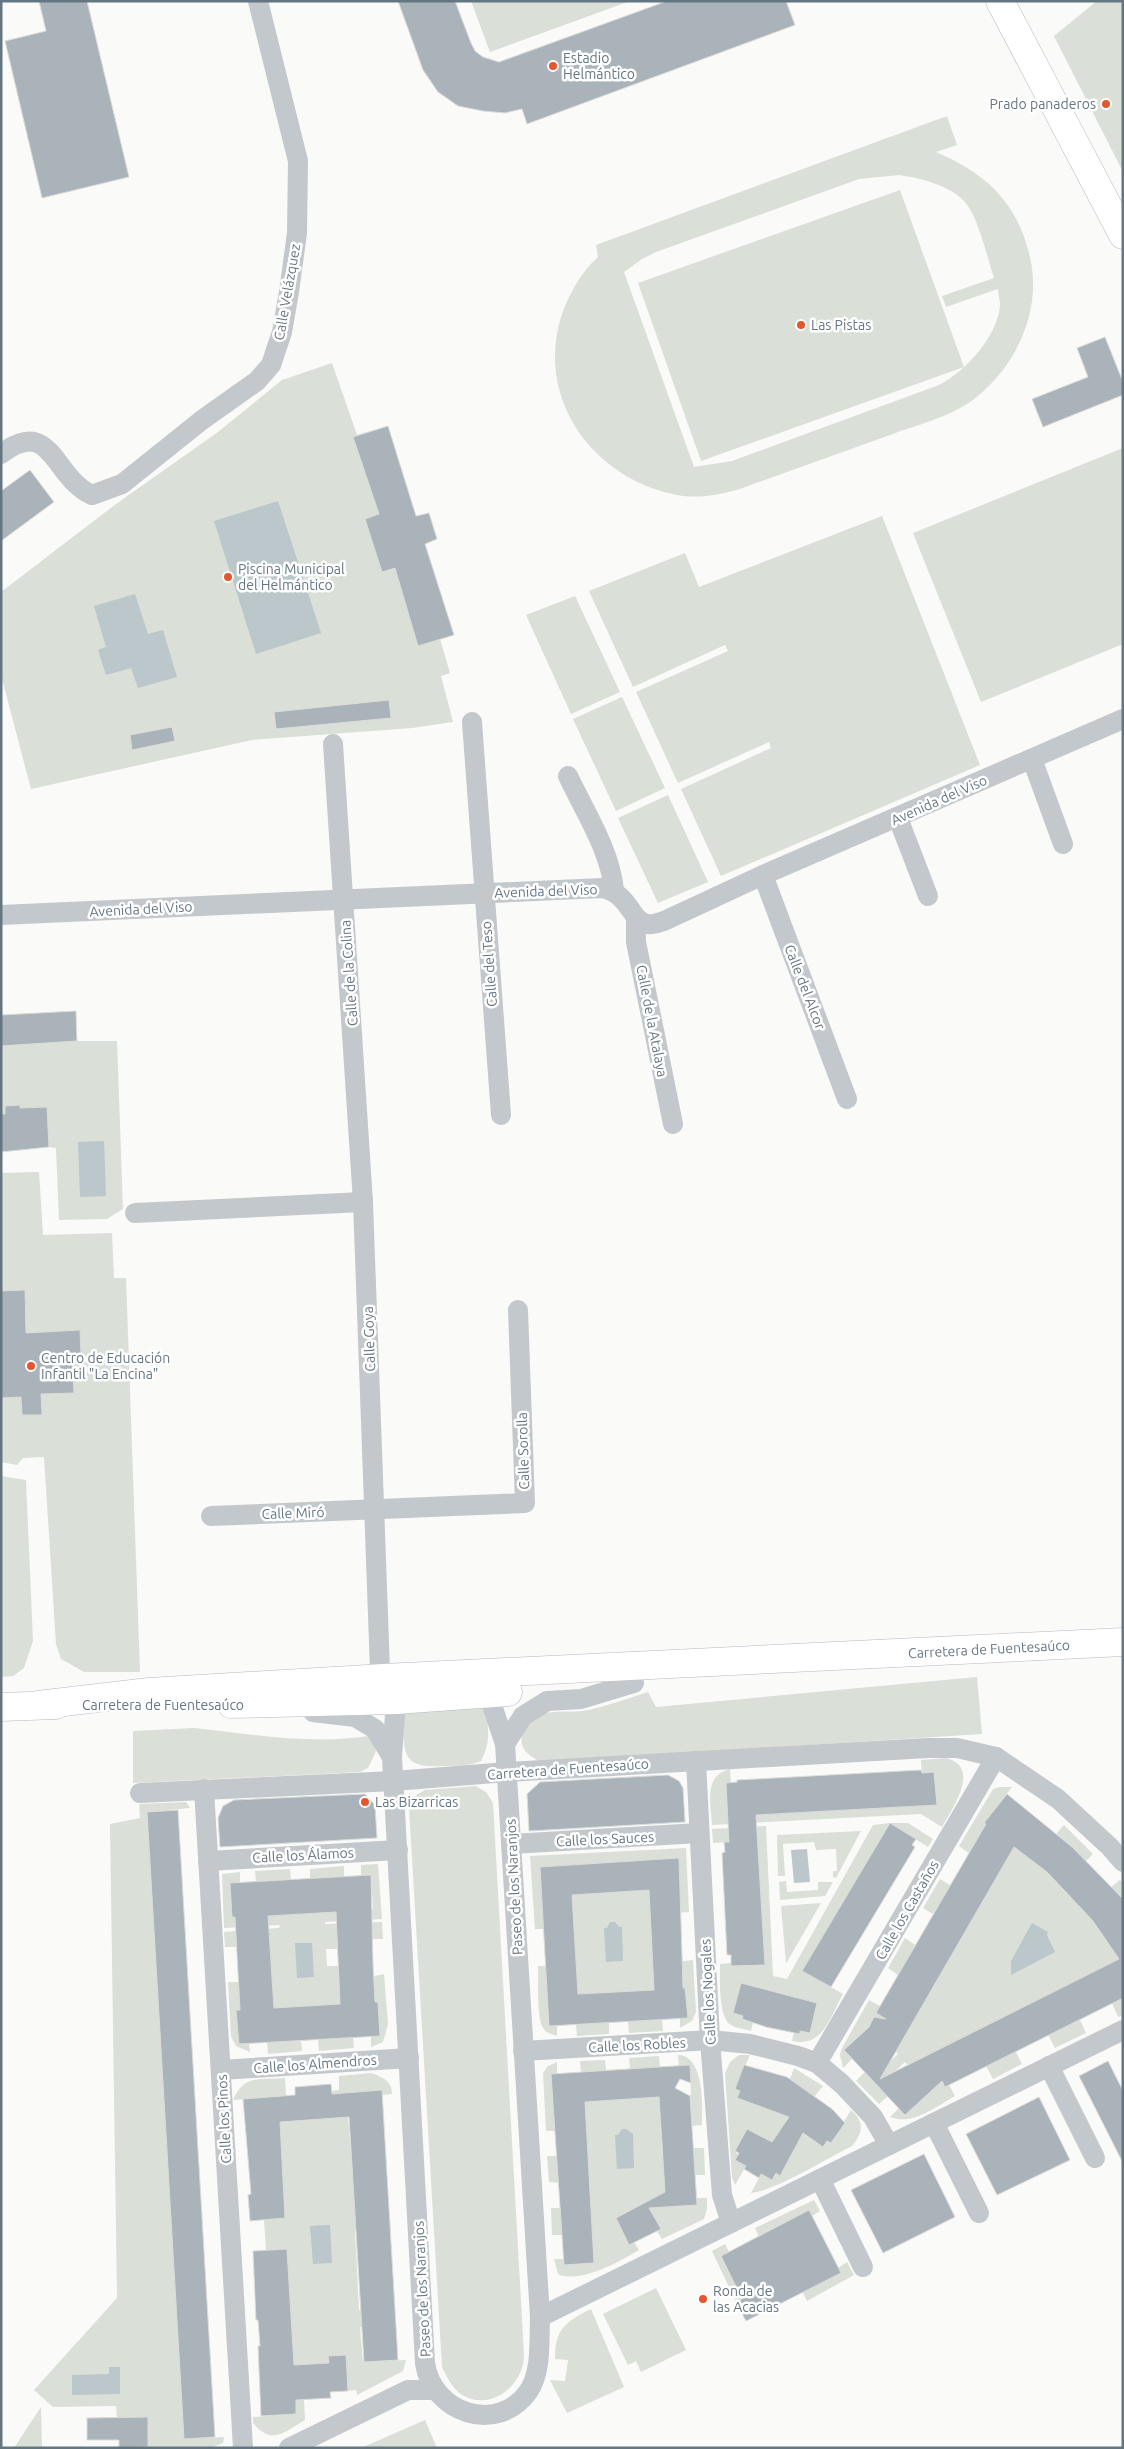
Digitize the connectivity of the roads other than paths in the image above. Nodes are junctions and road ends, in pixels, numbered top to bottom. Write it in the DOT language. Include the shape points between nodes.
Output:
graph roads {
  1 [pos="258,1"];
  2 [pos="1000,1"];
  3 [pos="1123,235"];
  4 [pos="1,454"];
  5 [pos="1123,719"];
  6 [pos="472,722"];
  7 [pos="333,744"];
  8 [pos="1032,759"];
  9 [pos="568,776"];
  10 [pos="898,818"];
  11 [pos="1062,844"];
  12 [pos="763,875"];
  13 [pos="614,890"];
  14 [pos="484,893"];
  15 [pos="928,896"];
  16 [pos="344,899"];
  17 [pos="1,915"];
  18 [pos="636,918"];
  19 [pos="847,1099"];
  20 [pos="500,1115"];
  21 [pos="673,1124"];
  22 [pos="364,1202"];
  23 [pos="135,1213"];
  24 [pos="518,1310"];
  25 [pos="375,1509"];
  26 [pos="211,1516"];
  27 [pos="1123,1642"];
  28 [pos="855,1657"];
  29 [pos="634,1683"];
  30 [pos="482,1684"];
  31 [pos="390,1689"];
  32 [pos="264,1704"];
  33 [pos="38,1705"];
  34 [pos="1,1707"];
  35 [pos="505,1744"];
  36 [pos="392,1757"];
  37 [pos="996,1757"];
  38 [pos="696,1760"];
  39 [pos="507,1772"];
  40 [pos="394,1781"];
  41 [pos="204,1790"];
  42 [pos="140,1793"];
  43 [pos="699,1833"];
  44 [pos="511,1844"];
  45 [pos="398,1850"];
  46 [pos="208,1861"];
  47 [pos="1123,1862"];
  48 [pos="1123,2030"];
  49 [pos="710,2040"];
  50 [pos="523,2051"];
  51 [pos="409,2058"];
  52 [pos="817,2063"];
  53 [pos="1049,2066"];
  54 [pos="221,2070"];
  55 [pos="934,2122"];
  56 [pos="889,2144"];
  57 [pos="1095,2158"];
  58 [pos="820,2179"];
  59 [pos="979,2213"];
  60 [pos="731,2222"];
  61 [pos="863,2267"];
  62 [pos="540,2317"];
  63 [pos="434,2390"];
  64 [pos="243,2448"];
  65 [pos="289,2448"];
  1 -- 4 [label="street, Calle Velázquez" via="298,161 297,233 282,332 271,365 257,381 122,484 92,495 81,490 43,444 27,440 15,443"];
  2 -- 3 [label="main road"];
  5 -- 8 [label="street, Avenida del Viso"];
  6 -- 14 [label="street, Calle del Teso"];
  7 -- 16 [label="street, Calle de la Colina"];
  8 -- 10 [label="street, Avenida del Viso"];
  8 -- 11 [label="street"];
  9 -- 13 [label="street" via="602,848"];
  10 -- 12 [label="street, Avenida del Viso"];
  10 -- 15 [label="street"];
  12 -- 18 [label="street, Avenida del Viso" via="664,921 648,924"];
  12 -- 19 [label="street, Calle del Alcor"];
  13 -- 14 [label="street, Avenida del Viso"];
  13 -- 18 [label="street, Avenida del Viso"];
  14 -- 16 [label="street, Avenida del Viso"];
  14 -- 20 [label="street, Calle del Teso"];
  16 -- 17 [label="street, Avenida del Viso"];
  16 -- 22 [label="street, Calle de la Colina"];
  18 -- 21 [label="street, Calle de la Atalaya" via="636,942"];
  22 -- 23 [label="street"];
  22 -- 25 [label="street, Calle Goya"];
  24 -- 25 [label="street, Calle Sorolla" via="525,1503"];
  25 -- 26 [label="street, Calle Miró"];
  25 -- 31 [label="street, Calle Goya" via="380,1670"];
  27 -- 28 [label="main road, Carretera de Fuentesaúco"];
  28 -- 29 [label="main road, Carretera de Fuentesaúco"];
  28 -- 30 [label="main road, Carretera de Fuentesaúco" via="564,1669"];
  29 -- 30 [label="main road, Carretera de Fuentesaúco"];
  29 -- 35 [label="street" via="581,1699 547,1702 523,1716"];
  30 -- 31 [label="main road"];
  30 -- 35 [label="street, Paseo de los Naranjos"];
  31 -- 32 [label="main road, Carretera de Fuentesaúco" via="327,1702"];
  31 -- 33 [label="main road, Carretera de Fuentesaúco" via="149,1692"];
  31 -- 36 [label="street, Paseo de los Naranjos"];
  32 -- 33 [label="main road, Carretera de Fuentesaúco"];
  32 -- 36 [label="street, Paseo de los Naranjos" via="355,1717 375,1728"];
  33 -- 34 [label="main road, Carretera de Fuentesaúco"];
  35 -- 39 [label="street, Paseo de los Naranjos"];
  36 -- 40 [label="street, Paseo de los Naranjos"];
  37 -- 38 [label="street, Carretera de Fuentesaúco" via="957,1748 928,1748"];
  37 -- 47 [label="street" via="1058,1799"];
  37 -- 52 [label="street, Calle los Castaños"];
  38 -- 39 [label="street, Carretera de Fuentesaúco"];
  38 -- 43 [label="street, Calle los Nogales"];
  39 -- 40 [label="street, Carretera de Fuentesaúco"];
  39 -- 44 [label="street, Paseo de los Naranjos"];
  40 -- 41 [label="street, Carretera de Fuentesaúco"];
  40 -- 45 [label="street, Paseo de los Naranjos"];
  41 -- 42 [label="street, Carretera de Fuentesaúco"];
  41 -- 46 [label="street, Calle los Pinos"];
  43 -- 44 [label="street, Calle los Sauces"];
  43 -- 49 [label="street, Calle los Nogales"];
  44 -- 50 [label="street, Paseo de los Naranjos"];
  45 -- 46 [label="street, Calle los Álamos"];
  45 -- 51 [label="street, Paseo de los Naranjos"];
  46 -- 54 [label="street, Calle los Pinos"];
  48 -- 53 [label="street"];
  49 -- 50 [label="street, Calle los Robles"];
  49 -- 52 [label="street, Calle los Robles" via="750,2044"];
  49 -- 60 [label="street, Calle los Nogales" via="722,2195"];
  50 -- 62 [label="street, Paseo de los Naranjos"];
  51 -- 54 [label="street, Calle los Almendros"];
  51 -- 63 [label="street, Paseo de los Naranjos" via="425,2363"];
  52 -- 56 [label="street, Calle los Robles" via="873,2117"];
  53 -- 55 [label="street"];
  53 -- 57 [label="street"];
  54 -- 64 [label="street, Calle los Pinos"];
  55 -- 56 [label="street"];
  55 -- 59 [label="street"];
  56 -- 58 [label="street"];
  58 -- 60 [label="street"];
  58 -- 61 [label="street"];
  60 -- 62 [label="street"];
  62 -- 63 [label="street, Paseo de los Naranjos" via="535,2379 528,2392 513,2406 488,2417 464,2412"];
  63 -- 65 [label="street" via="408,2390"];
}
